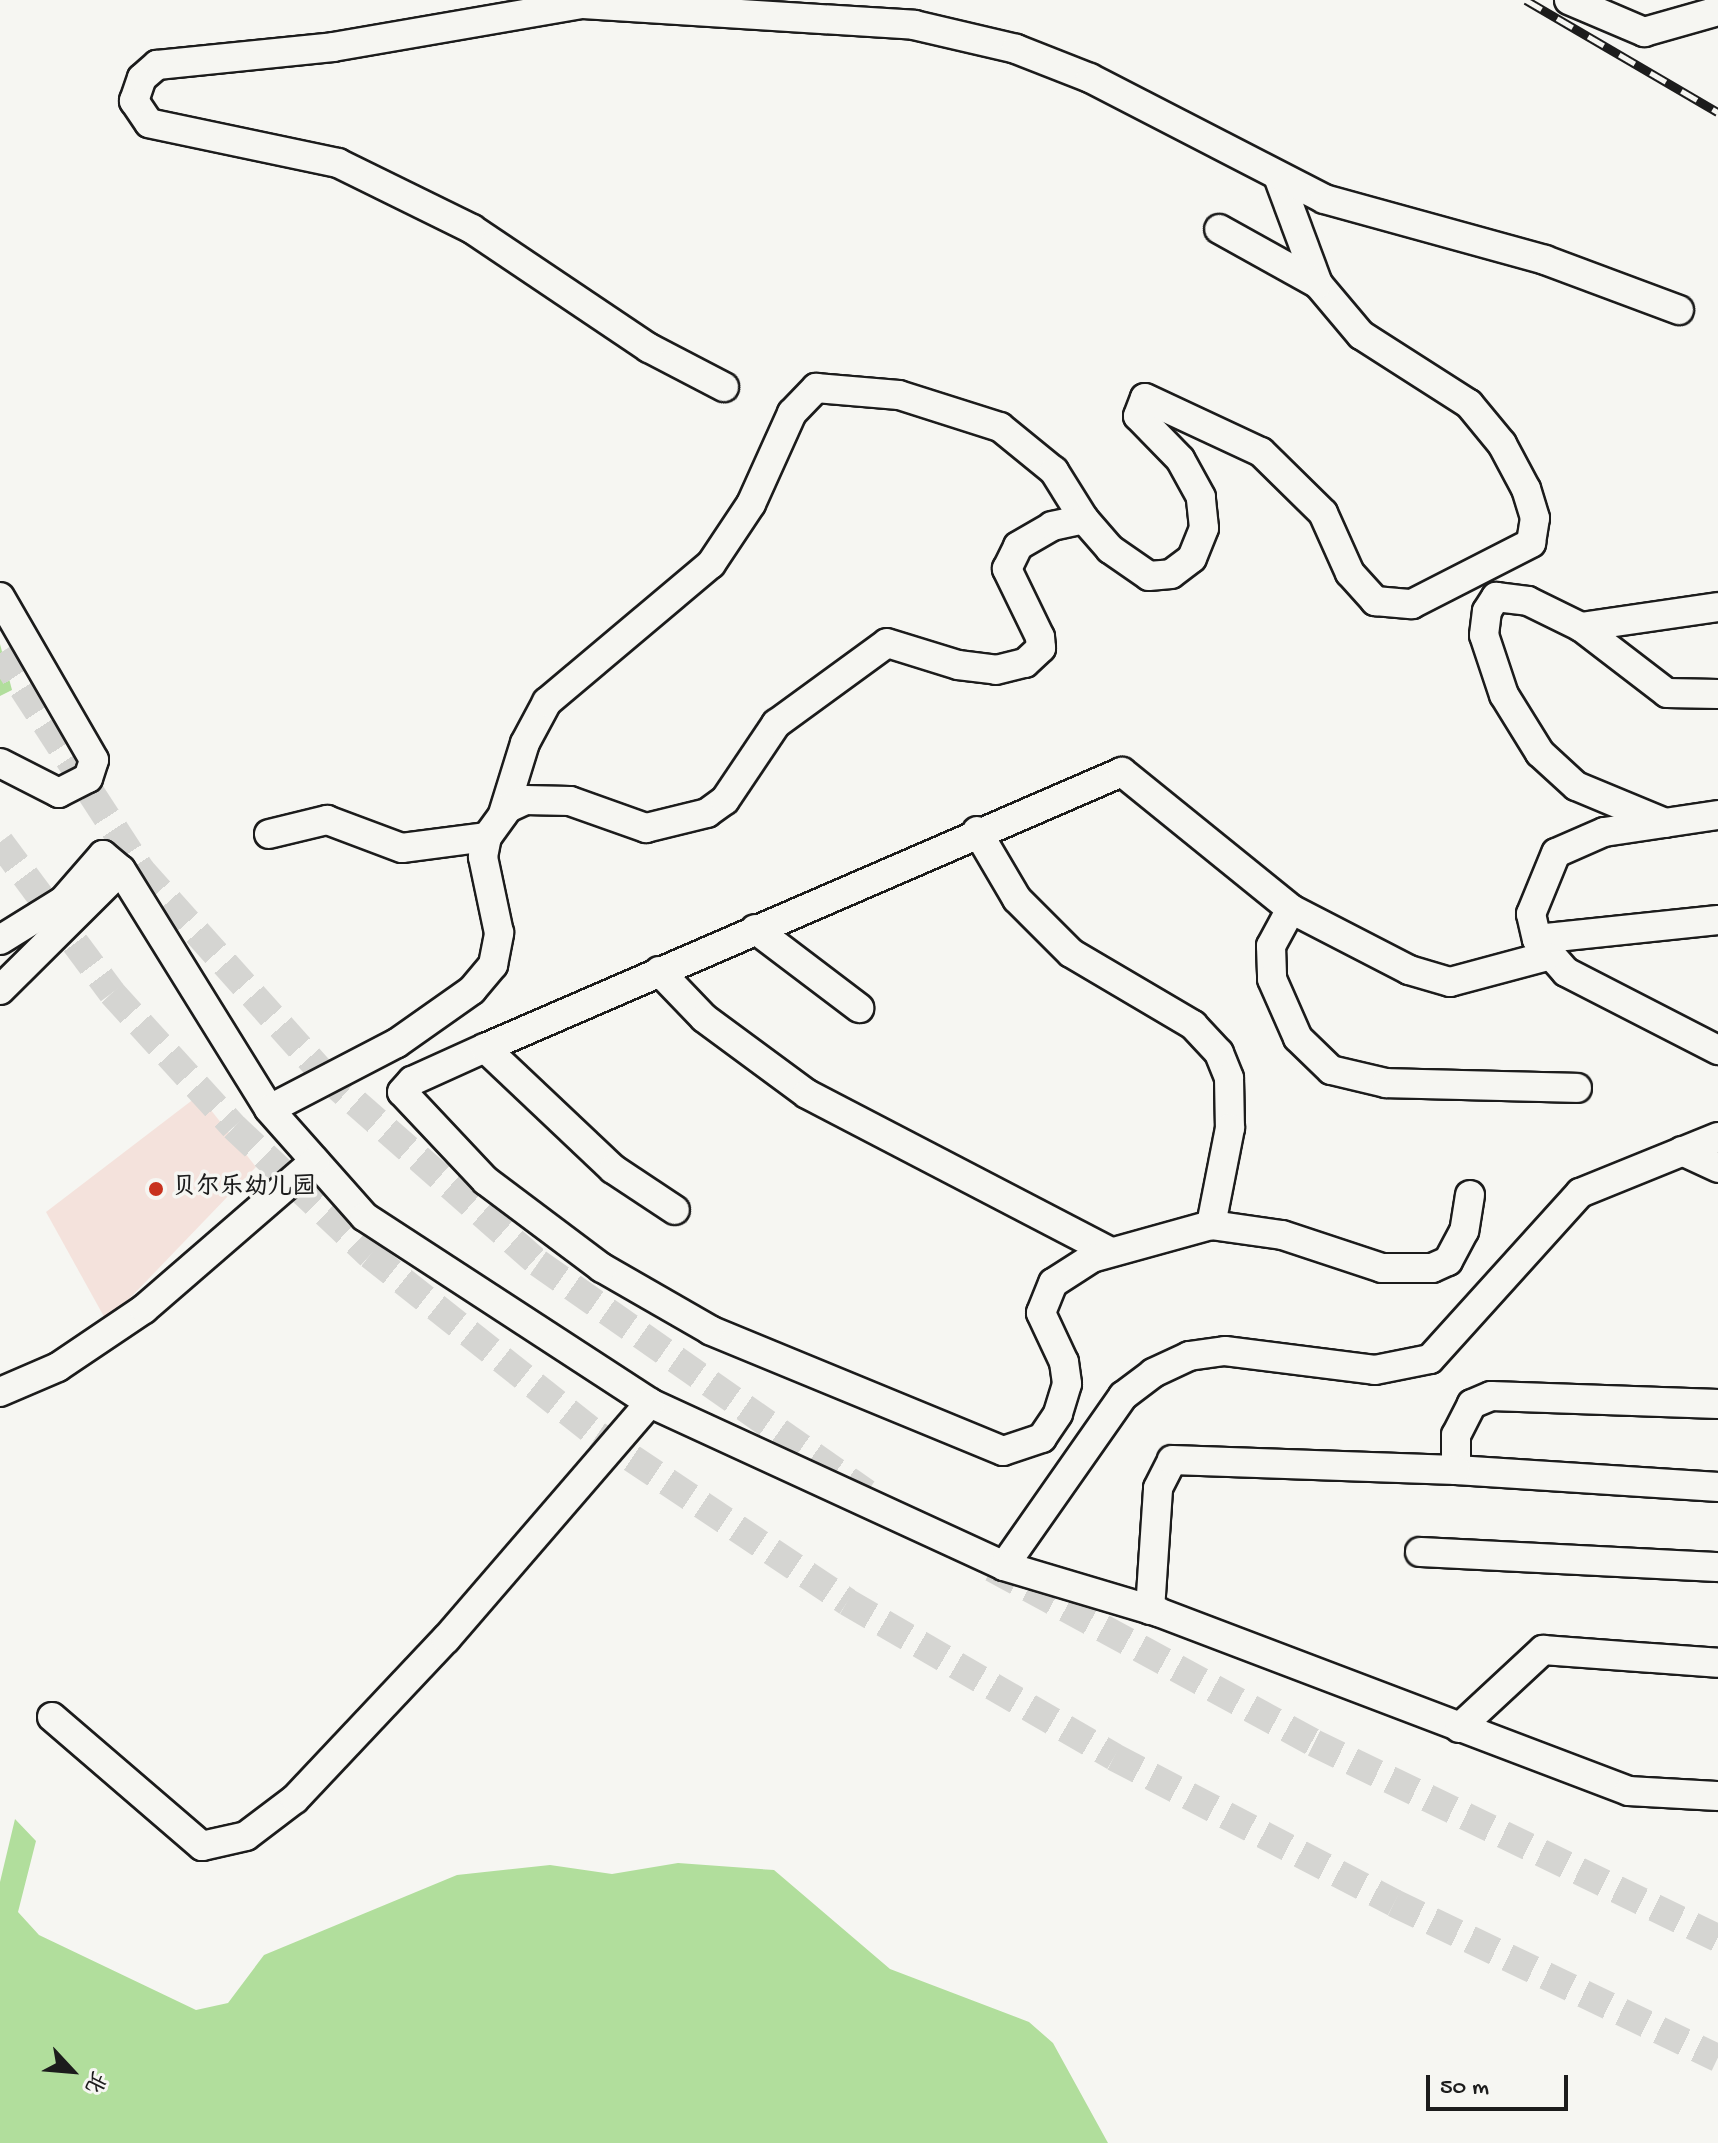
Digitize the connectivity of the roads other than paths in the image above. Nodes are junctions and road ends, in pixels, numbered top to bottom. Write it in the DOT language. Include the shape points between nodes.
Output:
graph roads {
  1 [pos="896,0"];
  2 [pos="1569,0"];
  3 [pos="546,5"];
  4 [pos="1718,11"];
  5 [pos="922,27"];
  6 [pos="1279,179"];
  7 [pos="1219,229"];
  8 [pos="1318,284"];
  9 [pos="1679,310"];
  10 [pos="724,387"];
  11 [pos="1084,519"];
  12 [pos="0,597"];
  13 [pos="1718,607"];
  14 [pos="1581,627"];
  15 [pos="1718,694"];
  16 [pos="0,763"];
  17 [pos="503,814"];
  18 [pos="1718,815"];
  19 [pos="1665,823"];
  20 [pos="977,831"];
  21 [pos="269,834"];
  22 [pos="487,837"];
  23 [pos="121,870"];
  24 [pos="1291,909"];
  25 [pos="1718,920"];
  26 [pos="755,929"];
  27 [pos="0,940"];
  28 [pos="1542,947"];
  29 [pos="659,971"];
  30 [pos="0,990"];
  31 [pos="859,1008"];
  32 [pos="485,1048"];
  33 [pos="1718,1050"];
  34 [pos="1577,1088"];
  35 [pos="270,1109"];
  36 [pos="1718,1137"];
  37 [pos="1682,1151"];
  38 [pos="315,1161"];
  39 [pos="1718,1168"];
  40 [pos="1470,1195"];
  41 [pos="675,1210"];
  42 [pos="1211,1225"];
  43 [pos="1109,1251"];
  44 [pos="0,1392"];
  45 [pos="650,1403"];
  46 [pos="1718,1404"];
  47 [pos="1456,1470"];
  48 [pos="1718,1487"];
  49 [pos="1420,1552"];
  50 [pos="1004,1566"];
  51 [pos="1718,1567"];
  52 [pos="1150,1610"];
  53 [pos="1718,1663"];
  54 [pos="52,1717"];
  55 [pos="1459,1728"];
  56 [pos="1718,1796"];
  1 -- 5 [label="street"];
  2 -- 4 [label="street" via="1644,32"];
  3 -- 5 [label="street"];
  3 -- 10 [label="street" via="333,47 157,65 142,78 134,101 137,115 165,132 287,148 397,191"];
  5 -- 6 [label="street" via="1016,49 1090,78"];
  6 -- 8 [label="street"];
  6 -- 9 [label="street" via="1324,199 1545,260"];
  7 -- 8 [label="street"];
  8 -- 11 [label="street" via="1361,335 1469,404 1502,444 1535,518 1531,543 1412,604 1375,601 1350,573 1323,513 1261,452 1145,398 1138,416 1180,459 1201,497 1204,528 1192,558 1171,574 1149,576 1110,549"];
  11 -- 17 [label="street" via="1052,526 1013,552 1007,569 1040,637 1041,648 1025,663 996,670 958,665 887,643 776,724 725,800 707,813 646,828 547,798"];
  11 -- 17 [label="street" via="1054,471 1000,427 899,395 816,388 792,413 751,504 711,564 547,702"];
  12 -- 16 [label="street" via="94,760 88,778 59,793"];
  13 -- 14 [label="street"];
  14 -- 15 [label="street" via="1667,693"];
  14 -- 19 [label="street" via="1528,601 1496,597 1484,635 1504,695 1540,753 1576,786"];
  17 -- 22 [label="street"];
  18 -- 19 [label="street"];
  19 -- 28 [label="street" via="1604,832 1556,853 1531,914"];
  20 -- 24 [label="street" via="1122,772"];
  20 -- 26 [label="street"];
  20 -- 42 [label="street" via="1017,899 1071,953 1193,1025 1219,1053 1229,1078 1230,1128"];
  21 -- 22 [label="street" via="327,820 402,848"];
  22 -- 35 [label="street" via="483,857 499,933 493,965 472,990 397,1043"];
  23 -- 27 [label="street" via="103,855 63,901"];
  23 -- 30 [label="street"];
  23 -- 35 [label="street"];
  24 -- 28 [label="street" via="1409,970 1450,982"];
  24 -- 34 [label="street" via="1271,946 1272,979 1298,1038 1331,1070 1386,1083"];
  25 -- 28 [label="street"];
  26 -- 29 [label="street"];
  26 -- 31 [label="street"];
  28 -- 33 [label="street"];
  29 -- 32 [label="street"];
  29 -- 43 [label="street" via="704,1018 807,1094"];
  32 -- 41 [label="street" via="613,1169"];
  32 -- 43 [label="street" via="412,1081 402,1092 536,1223 710,1330 1003,1451 1042,1438 1067,1384 1041,1313 1047,1294 1070,1270"];
  35 -- 38 [label="street"];
  36 -- 37 [label="street"];
  37 -- 39 [label="street"];
  37 -- 50 [label="street" via="1580,1193 1430,1359 1375,1370 1225,1351 1189,1356 1153,1373 1123,1396"];
  38 -- 44 [label="street" via="144,1309 58,1367"];
  38 -- 45 [label="street" via="365,1217"];
  40 -- 42 [label="street" via="1464,1231 1448,1261 1432,1268 1382,1268 1282,1235"];
  42 -- 43 [label="street"];
  45 -- 50 [label="street"];
  45 -- 54 [label="street" via="446,1639 295,1799 246,1836 202,1846"];
  46 -- 47 [label="street" via="1491,1396 1472,1404 1456,1435"];
  47 -- 48 [label="street"];
  47 -- 52 [label="street" via="1172,1460 1158,1488"];
  49 -- 51 [label="street"];
  50 -- 52 [label="street"];
  52 -- 55 [label="street"];
  53 -- 55 [label="street" via="1543,1650"];
  55 -- 56 [label="street" via="1629,1791"];
}
